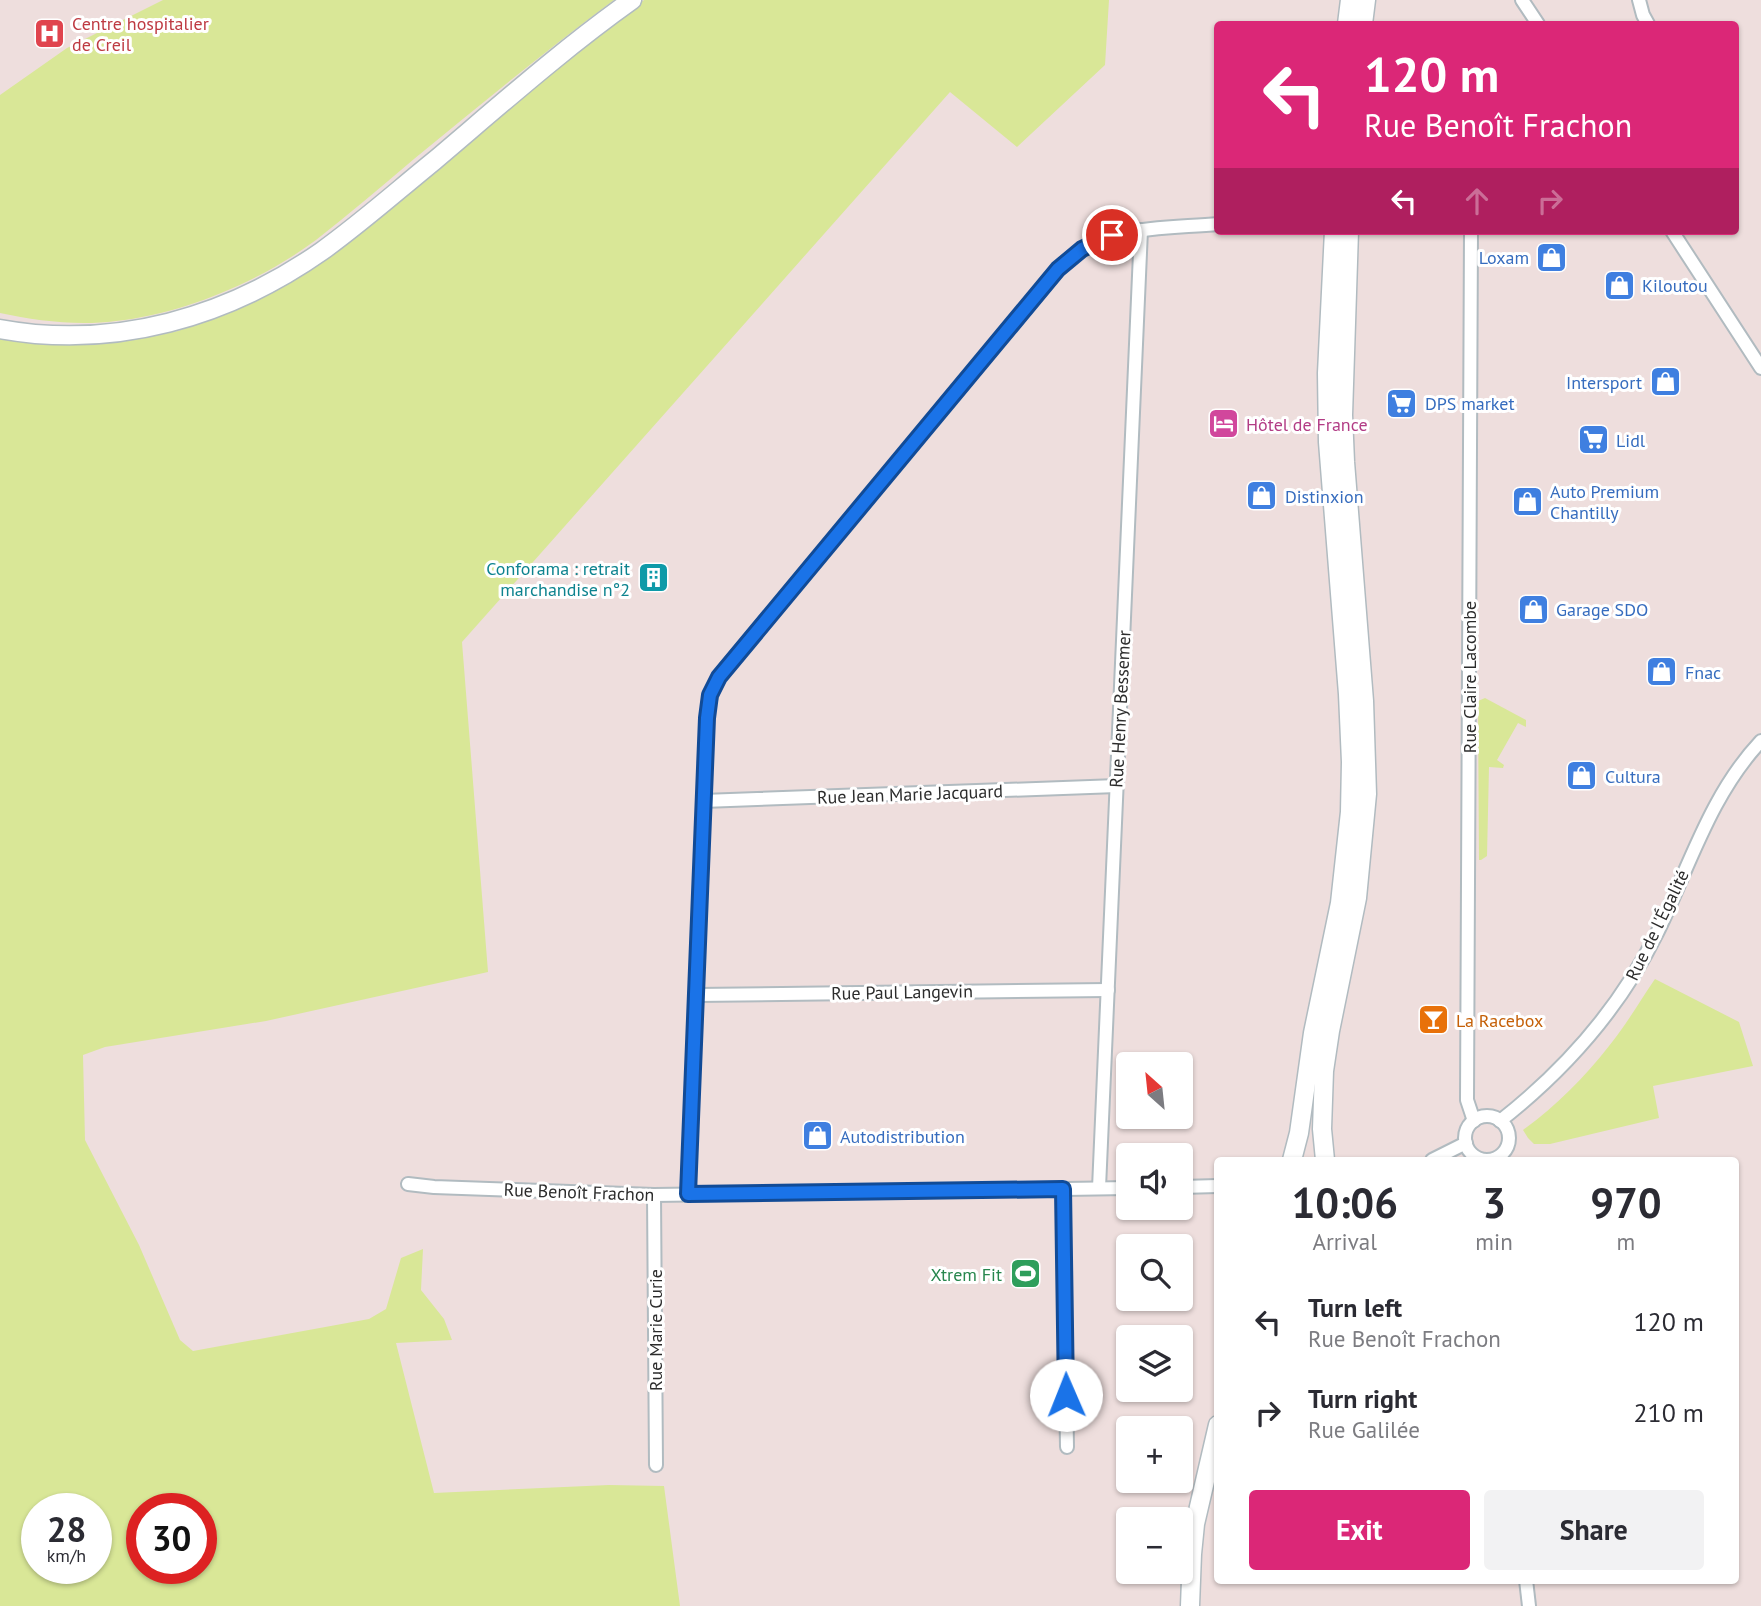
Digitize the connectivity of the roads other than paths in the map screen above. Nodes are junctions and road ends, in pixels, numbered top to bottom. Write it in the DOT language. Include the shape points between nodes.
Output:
graph roads {
  1 [pos="632,0"];
  2 [pos="1350,0"];
  3 [pos="1366,0"];
  4 [pos="1522,0"];
  5 [pos="1639,0"];
  6 [pos="1347,21"];
  7 [pos="1363,21"];
  8 [pos="1536,21"];
  9 [pos="1646,21"];
  10 [pos="1214,224"];
  11 [pos="1141,230"];
  12 [pos="1334,235"];
  13 [pos="1349,235"];
  14 [pos="1471,235"];
  15 [pos="1675,235"];
  16 [pos="0,329"];
  17 [pos="1761,368"];
  18 [pos="1761,741"];
  19 [pos="1117,786"];
  20 [pos="703,801"];
  21 [pos="1108,990"];
  22 [pos="696,995"];
  23 [pos="1474,1121"];
  24 [pos="1500,1121"];
  25 [pos="1466,1143"];
  26 [pos="1293,1157"];
  27 [pos="1325,1157"];
  28 [pos="1439,1157"];
  29 [pos="1477,1157"];
  30 [pos="1497,1157"];
  31 [pos="408,1184"];
  32 [pos="1214,1186"];
  33 [pos="1193,1187"];
  34 [pos="1099,1188"];
  35 [pos="1116,1188"];
  36 [pos="1063,1189"];
  37 [pos="688,1194"];
  38 [pos="653,1195"];
  39 [pos="1214,1442"];
  40 [pos="1067,1447"];
  41 [pos="656,1465"];
  42 [pos="1526,1584"];
  43 [pos="1190,1606"];
  44 [pos="1529,1606"];
  1 -- 16 [label="street" via="346,233 235,301 164,324 109,334"];
  2 -- 6 [label="street"];
  3 -- 7 [label="street"];
  4 -- 8 [label="street"];
  5 -- 9 [label="street"];
  10 -- 11 [label="street"];
  11 -- 19 [label="street, Rue Henry Bessemer"];
  11 -- 20 [label="street" via="1098,241 1058,269 724,670 712,688 707,710"];
  12 -- 26 [label="street" via="1327,430 1348,694 1350,812 1340,902"];
  13 -- 27 [label="street" via="1343,415 1367,794 1357,898 1324,1071"];
  14 -- 23 [label="street, Rue Claire Lacombe" via="1467,1100"];
  15 -- 17 [label="street"];
  18 -- 24 [label="street, Rue de l'Égalité" via="1723,790 1655,936 1620,997 1566,1063"];
  19 -- 20 [label="street, Rue Jean Marie Jacquard"];
  19 -- 21 [label="street, Rue Henry Bessemer"];
  20 -- 22 [label="street"];
  21 -- 22 [label="street, Rue Paul Langevin"];
  21 -- 34 [label="street, Rue Henry Bessemer"];
  22 -- 37 [label="street"];
  23 -- 24 [label="street" via="1487,1117"];
  23 -- 25 [label="street" via="1466,1132"];
  24 -- 30 [label="street" via="1508,1132 1507,1146"];
  25 -- 28 [label="street"];
  25 -- 29 [label="street"];
  31 -- 38 [label="street, Rue Benoît Frachon"];
  32 -- 33 [label="street"];
  34 -- 35 [label="street, Rue Benoît Frachon"];
  34 -- 36 [label="street, Rue Benoît Frachon"];
  36 -- 37 [label="street, Rue Benoît Frachon"];
  36 -- 40 [label="street"];
  37 -- 38 [label="street, Rue Benoît Frachon"];
  38 -- 41 [label="street, Rue Marie Curie"];
  39 -- 43 [label="street" via="1195,1524"];
  42 -- 44 [label="street"];
}
